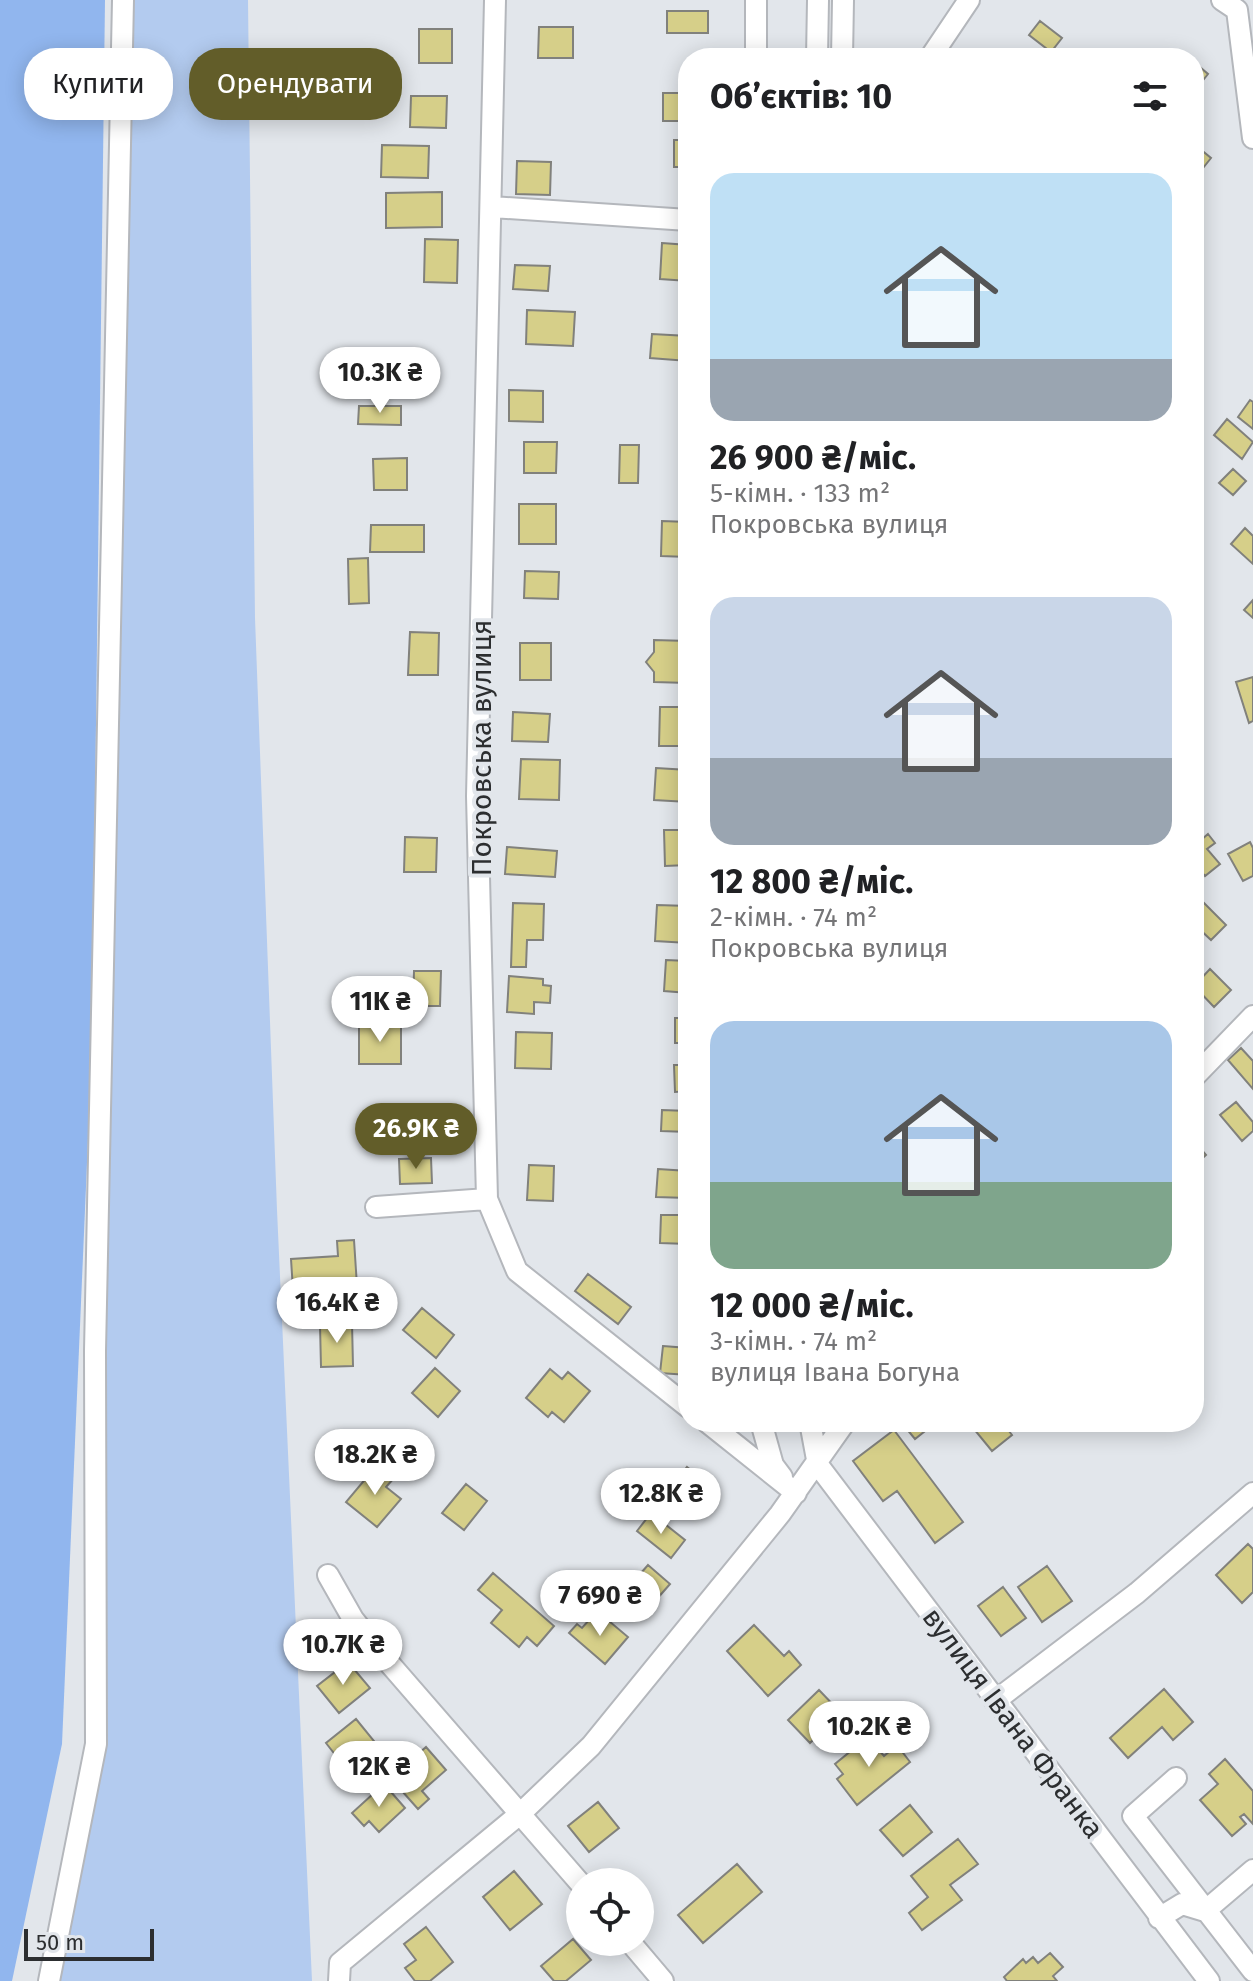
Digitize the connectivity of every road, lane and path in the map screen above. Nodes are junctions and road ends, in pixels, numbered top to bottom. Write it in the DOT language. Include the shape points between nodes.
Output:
graph roads {
  1 [pos="123,0"];
  2 [pos="495,0"];
  3 [pos="756,0"];
  4 [pos="818,0"];
  5 [pos="843,0"];
  6 [pos="969,0"];
  7 [pos="1237,6"];
  8 [pos="756,48"];
  9 [pos="817,48"];
  10 [pos="842,48"];
  11 [pos="937,48"];
  12 [pos="1253,138"];
  13 [pos="492,207"];
  14 [pos="678,219"];
  15 [pos="1253,1016"];
  16 [pos="1204,1067"];
  17 [pos="487,1199"];
  18 [pos="376,1207"];
  19 [pos="678,1399"];
  20 [pos="720,1432"];
  21 [pos="764,1432"];
  22 [pos="812,1432"];
  23 [pos="839,1432"];
  24 [pos="818,1465"];
  25 [pos="796,1493"];
  26 [pos="1253,1493"];
  27 [pos="328,1575"];
  28 [pos="995,1701"];
  29 [pos="1176,1778"];
  30 [pos="521,1813"];
  31 [pos="567,1868"];
  32 [pos="1253,1870"];
  33 [pos="1205,1911"];
  34 [pos="1159,1918"];
  35 [pos="642,1956"];
  36 [pos="1253,1971"];
  37 [pos="49,1981"];
  38 [pos="339,1981"];
  39 [pos="663,1981"];
  40 [pos="1209,1981"];
  1 -- 37 [label="street" via="95,1351 96,1744"];
  2 -- 13 [label="street, Покровська вулиця"];
  3 -- 8 [label="street"];
  4 -- 9 [label="street"];
  5 -- 10 [label="street"];
  6 -- 11 [label="street"];
  7 -- 12 [label="street"];
  13 -- 14 [label="street"];
  13 -- 17 [label="street, Покровська вулиця" via="477,796"];
  15 -- 16 [label="street"];
  17 -- 18 [label="street"];
  17 -- 19 [label="street, Покровська вулиця" via="517,1271"];
  20 -- 25 [label="street"];
  21 -- 25 [label="street" via="773,1465"];
  22 -- 24 [label="street"];
  23 -- 24 [label="street"];
  24 -- 25 [label="street"];
  24 -- 28 [label="street, вулиця Івана Франка"];
  25 -- 30 [label="street" via="591,1746"];
  26 -- 28 [label="street" via="1137,1593"];
  27 -- 30 [label="street" via="368,1639"];
  28 -- 34 [label="street, вулиця Івана Франка"];
  29 -- 33 [label="street" via="1133,1816"];
  30 -- 31 [label="street"];
  30 -- 38 [label="street" via="340,1963"];
  32 -- 33 [label="street"];
  33 -- 34 [label="street" via="1182,1904"];
  33 -- 36 [label="street"];
  34 -- 40 [label="street, вулиця Івана Франка"];
  35 -- 39 [label="street"];
}
